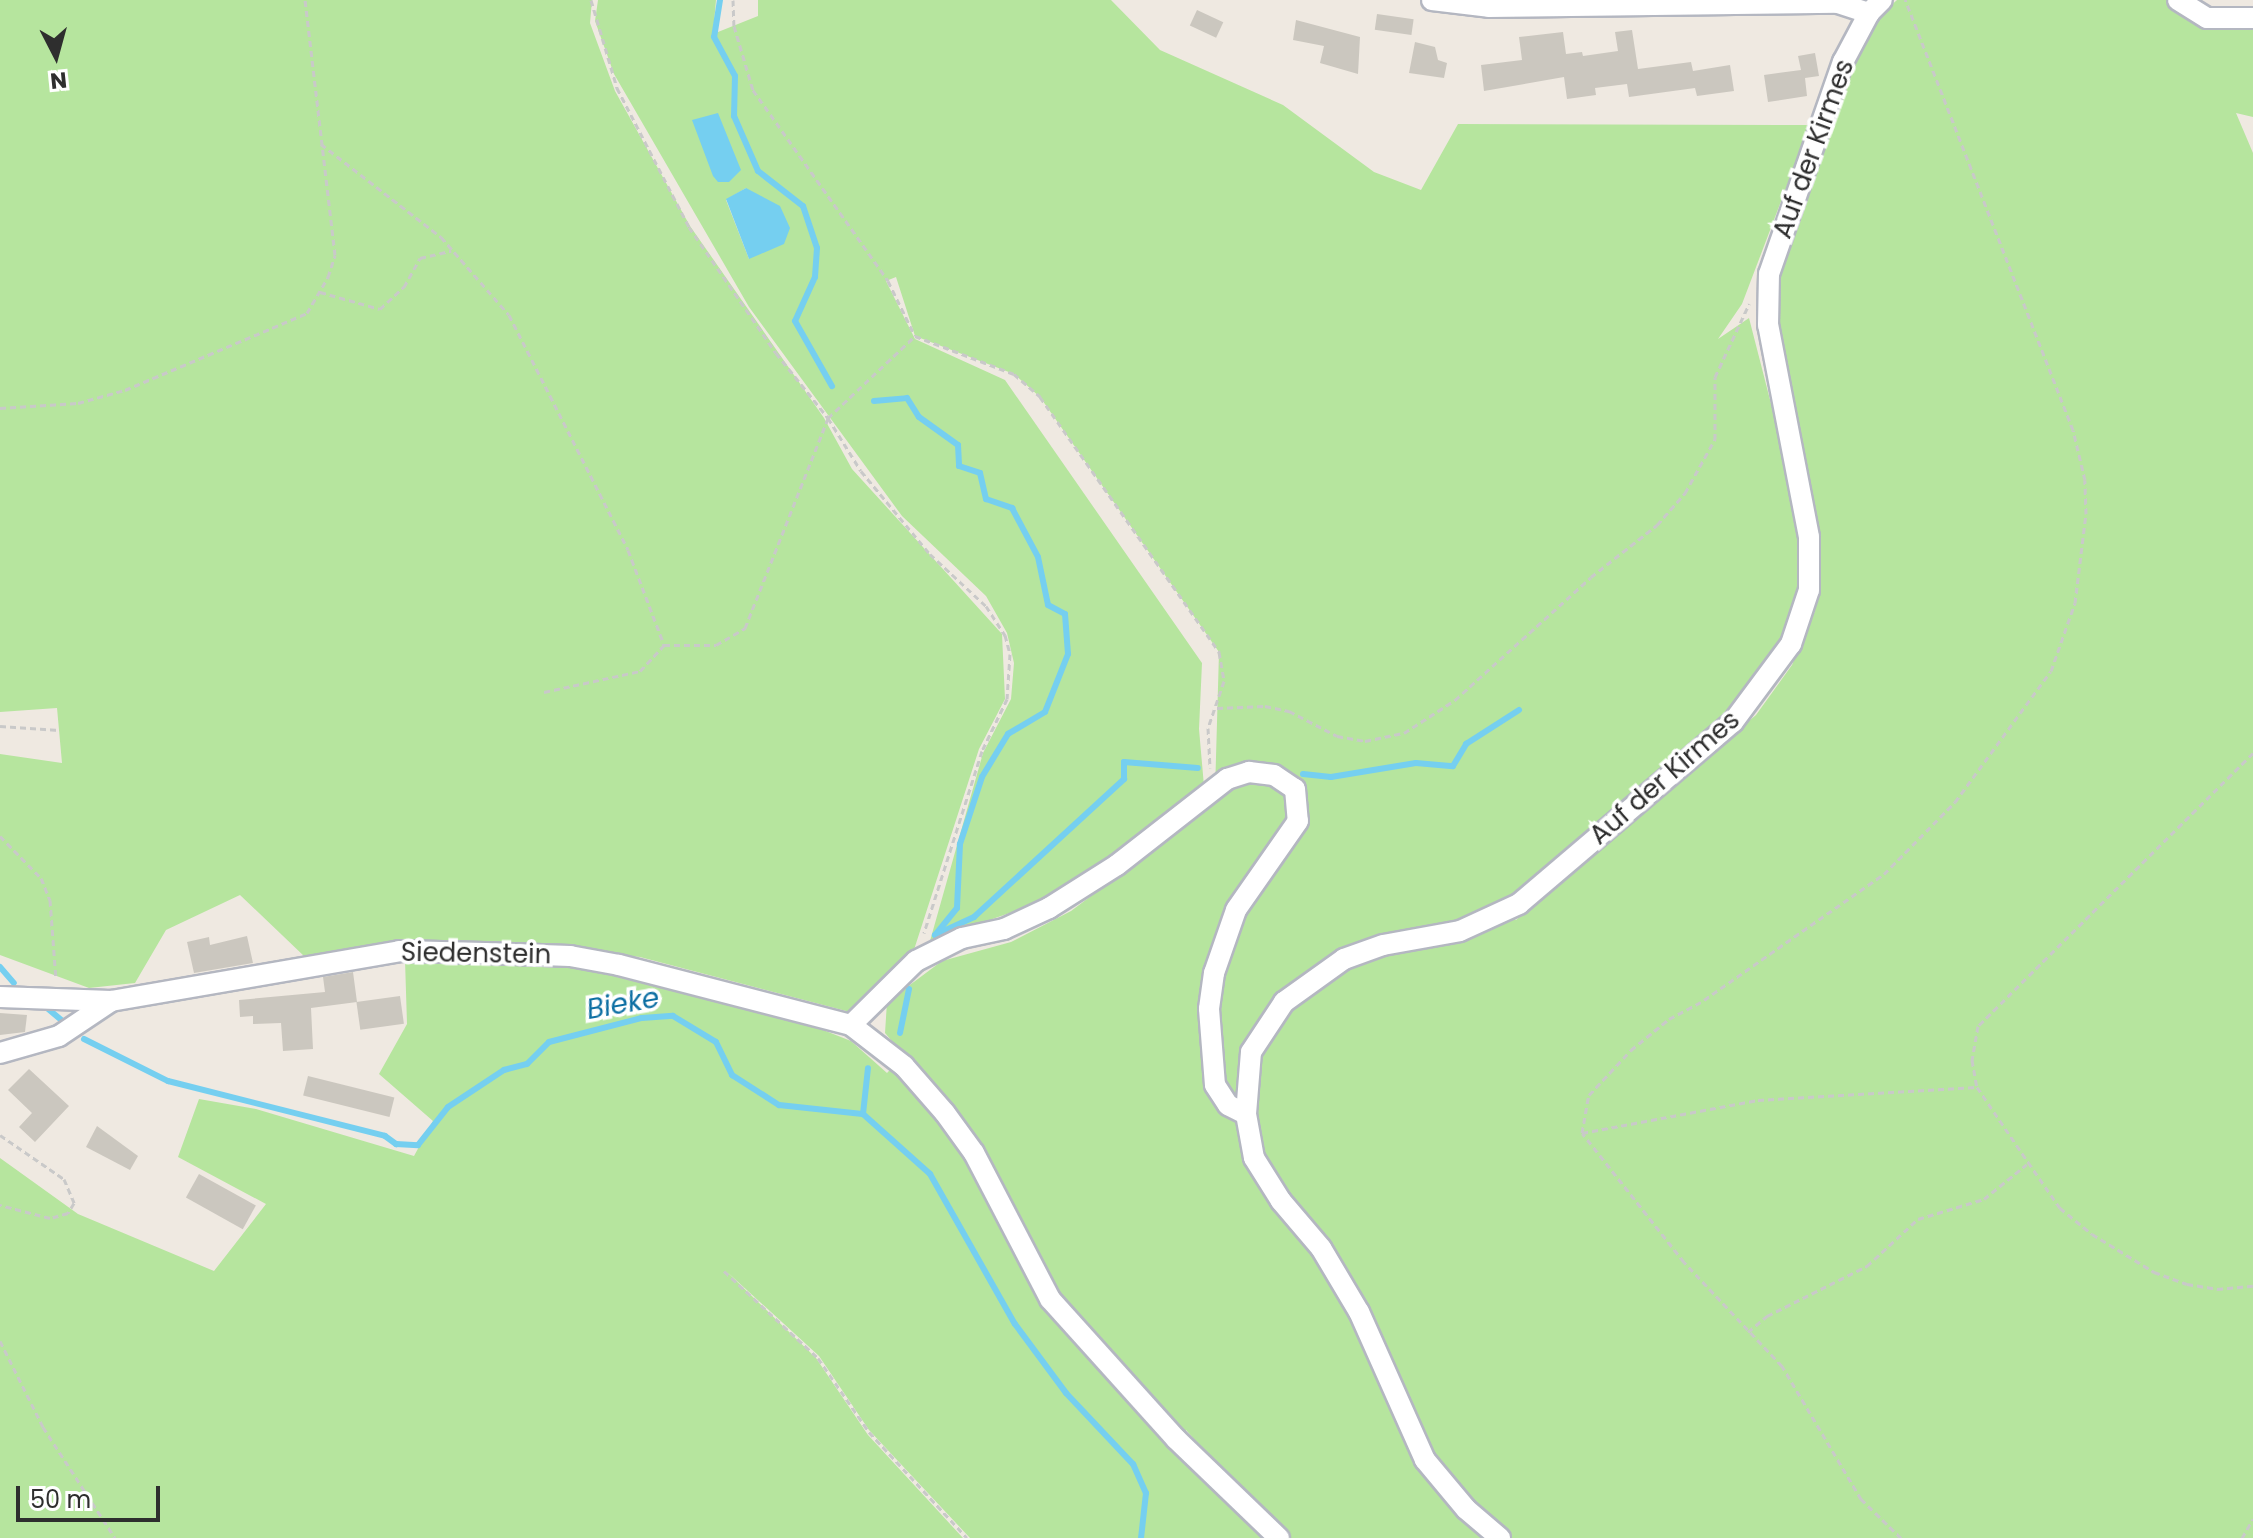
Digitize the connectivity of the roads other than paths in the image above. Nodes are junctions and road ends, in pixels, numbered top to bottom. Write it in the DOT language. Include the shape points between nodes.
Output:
graph roads {
  1 [pos="1432,0"];
  2 [pos="2178,0"];
  3 [pos="1489,4"];
  4 [pos="1875,7"];
  5 [pos="2253,18"];
  6 [pos="0,997"];
  7 [pos="111,1001"];
  8 [pos="851,1025"];
  9 [pos="0,1053"];
  10 [pos="1246,1114"];
  11 [pos="1279,1538"];
  12 [pos="1500,1538"];
  1 -- 3 [label="street"];
  2 -- 5 [label="street" via="2207,18"];
  3 -- 4 [label="street"];
  4 -- 10 [label="street, Auf der Kirmes" via="1843,62 1769,274 1768,325 1809,537 1802,615 1772,675 1733,722 1519,904 1460,931 1383,945 1344,959 1284,1002 1251,1052"];
  6 -- 7 [label="street, Siedenstein"];
  7 -- 8 [label="street, Siedenstein" via="399,951 456,952 583,959"];
  7 -- 9 [label="street" via="59,1036"];
  8 -- 10 [label="street" via="916,961 962,938 1004,929 1049,908 1117,865 1227,779 1261,772 1286,780 1300,798 1298,821 1236,910 1214,973 1209,1009 1215,1085 1228,1105"];
  8 -- 11 [label="street" via="904,1066 960,1133 1050,1299 1176,1439"];
  10 -- 12 [label="street, Auf der Kirmes" via="1254,1158 1281,1201 1321,1248 1359,1312 1425,1460 1466,1509"];
}
